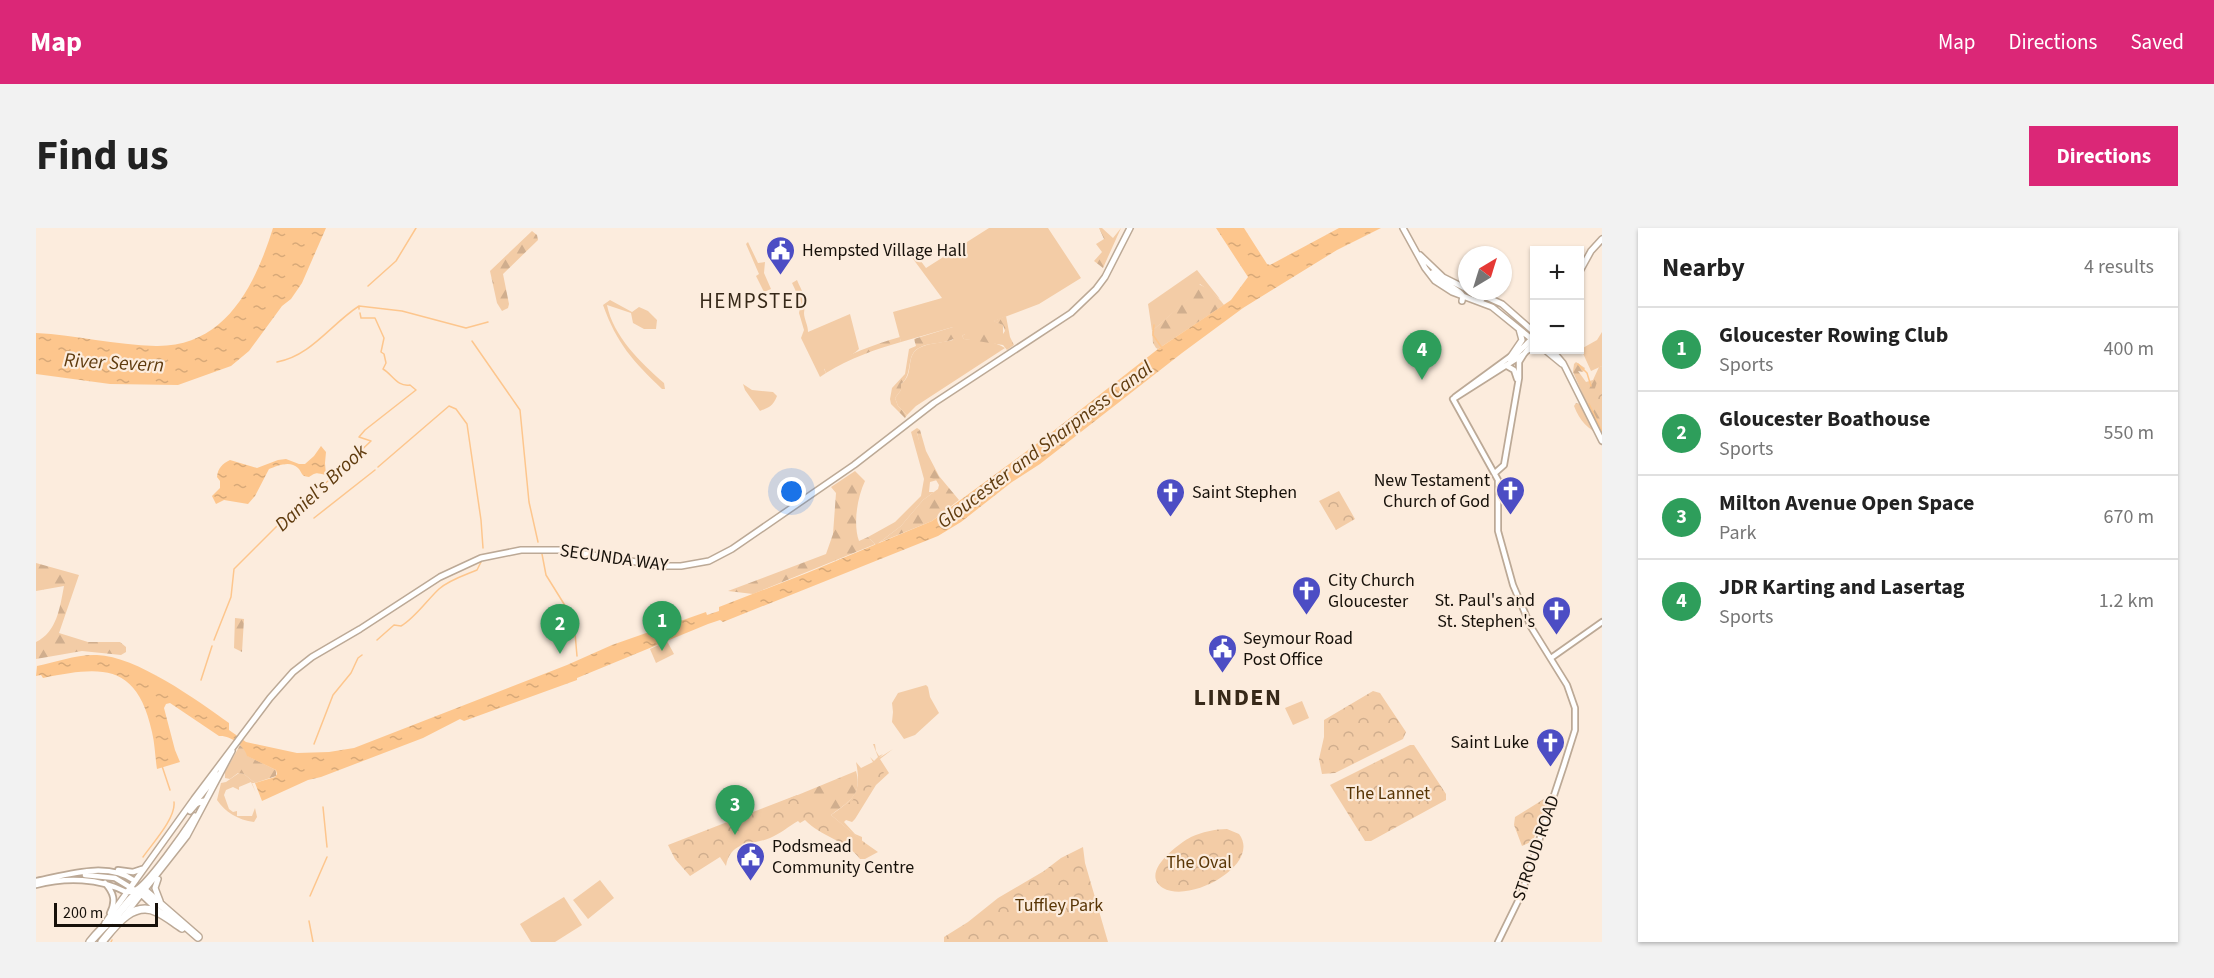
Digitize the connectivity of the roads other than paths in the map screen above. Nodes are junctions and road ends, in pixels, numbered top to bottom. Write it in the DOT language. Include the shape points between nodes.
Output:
graph roads {
  1 [pos="1130,228"];
  2 [pos="1403,228"];
  3 [pos="1602,238"];
  4 [pos="1417,252"];
  5 [pos="1584,263"];
  6 [pos="1458,284"];
  7 [pos="1482,300"];
  8 [pos="1493,300"];
  9 [pos="1515,325"];
  10 [pos="1530,335"];
  11 [pos="1530,336"];
  12 [pos="1530,341"];
  13 [pos="1530,344"];
  14 [pos="1530,350"];
  15 [pos="1526,352"];
  16 [pos="1551,354"];
  17 [pos="1507,362"];
  18 [pos="1517,382"];
  19 [pos="1602,441"];
  20 [pos="1495,473"];
  21 [pos="1602,622"];
  22 [pos="1551,658"];
  23 [pos="236,744"];
  24 [pos="227,761"];
  25 [pos="218,773"];
  26 [pos="194,798"];
  27 [pos="205,802"];
  28 [pos="162,844"];
  29 [pos="166,865"];
  30 [pos="145,868"];
  31 [pos="98,870"];
  32 [pos="70,875"];
  33 [pos="135,881"];
  34 [pos="36,883"];
  35 [pos="104,883"];
  36 [pos="137,892"];
  37 [pos="162,905"];
  38 [pos="156,911"];
  39 [pos="123,917"];
  40 [pos="167,918"];
  41 [pos="103,926"];
  42 [pos="201,940"];
  43 [pos="90,942"];
  44 [pos="102,942"];
  45 [pos="1498,942"];
  1 -- 23 [label="main road, SECUNDA WAY" via="1105,277 1071,313 942,398 732,549 709,561 681,566 554,549 521,550 473,561 425,586 306,662 285,680"];
  2 -- 4 [label="main road"];
  3 -- 5 [label="main road"];
  4 -- 6 [label="main road" via="1443,277"];
  4 -- 9 [label="main road" via="1444,288 1463,299 1492,307"];
  7 -- 9 [label="main road" via="1500,309"];
  8 -- 10 [label="main road" via="1502,304"];
  9 -- 11 [label="main road"];
  9 -- 17 [label="main road" via="1522,339"];
  12 -- 17 [label="main road"];
  13 -- 15 [label="main road"];
  14 -- 15 [label="main road"];
  15 -- 17 [label="main road"];
  15 -- 18 [label="main road" via="1519,362"];
  16 -- 19 [label="main road" via="1565,367"];
  17 -- 18 [label="main road"];
  17 -- 20 [label="main road" via="1456,397 1462,416"];
  18 -- 20 [label="main road" via="1504,465"];
  20 -- 22 [label="main road, STROUD ROAD" via="1500,487 1498,531 1509,574 1526,616"];
  21 -- 22 [label="main road"];
  22 -- 45 [label="main road, STROUD ROAD" via="1574,700 1575,730 1521,895"];
  23 -- 24 [label="main road"];
  23 -- 26 [label="main road"];
  24 -- 25 [label="main road"];
  24 -- 27 [label="main road"];
  25 -- 26 [label="main road" via="201,796"];
  25 -- 27 [label="main road"];
  26 -- 28 [label="main road"];
  27 -- 28 [label="main road" via="194,806"];
  27 -- 29 [label="main road"];
  27 -- 36 [label="main road"];
  28 -- 30 [label="main road"];
  29 -- 36 [label="main road"];
  29 -- 37 [label="main road" via="155,888"];
  30 -- 31 [label="main road" via="135,872"];
  30 -- 33 [label="main road"];
  31 -- 32 [label="main road"];
  31 -- 33 [label="main road" via="117,872"];
  32 -- 34 [label="main road"];
  32 -- 36 [label="main road" via="107,876 121,880"];
  33 -- 36 [label="main road"];
  34 -- 35 [label="main road"];
  35 -- 36 [label="main road"];
  35 -- 41 [label="main road" via="114,897 114,905"];
  36 -- 37 [label="highway"];
  36 -- 38 [label="main road"];
  36 -- 39 [label="main road"];
  36 -- 40 [label="main road"];
  36 -- 41 [label="highway"];
  37 -- 42 [label="highway"];
  38 -- 39 [label="highway" via="140,910"];
  38 -- 40 [label="highway"];
  39 -- 44 [label="highway"];
  40 -- 42 [label="highway"];
  41 -- 43 [label="highway"];
}
